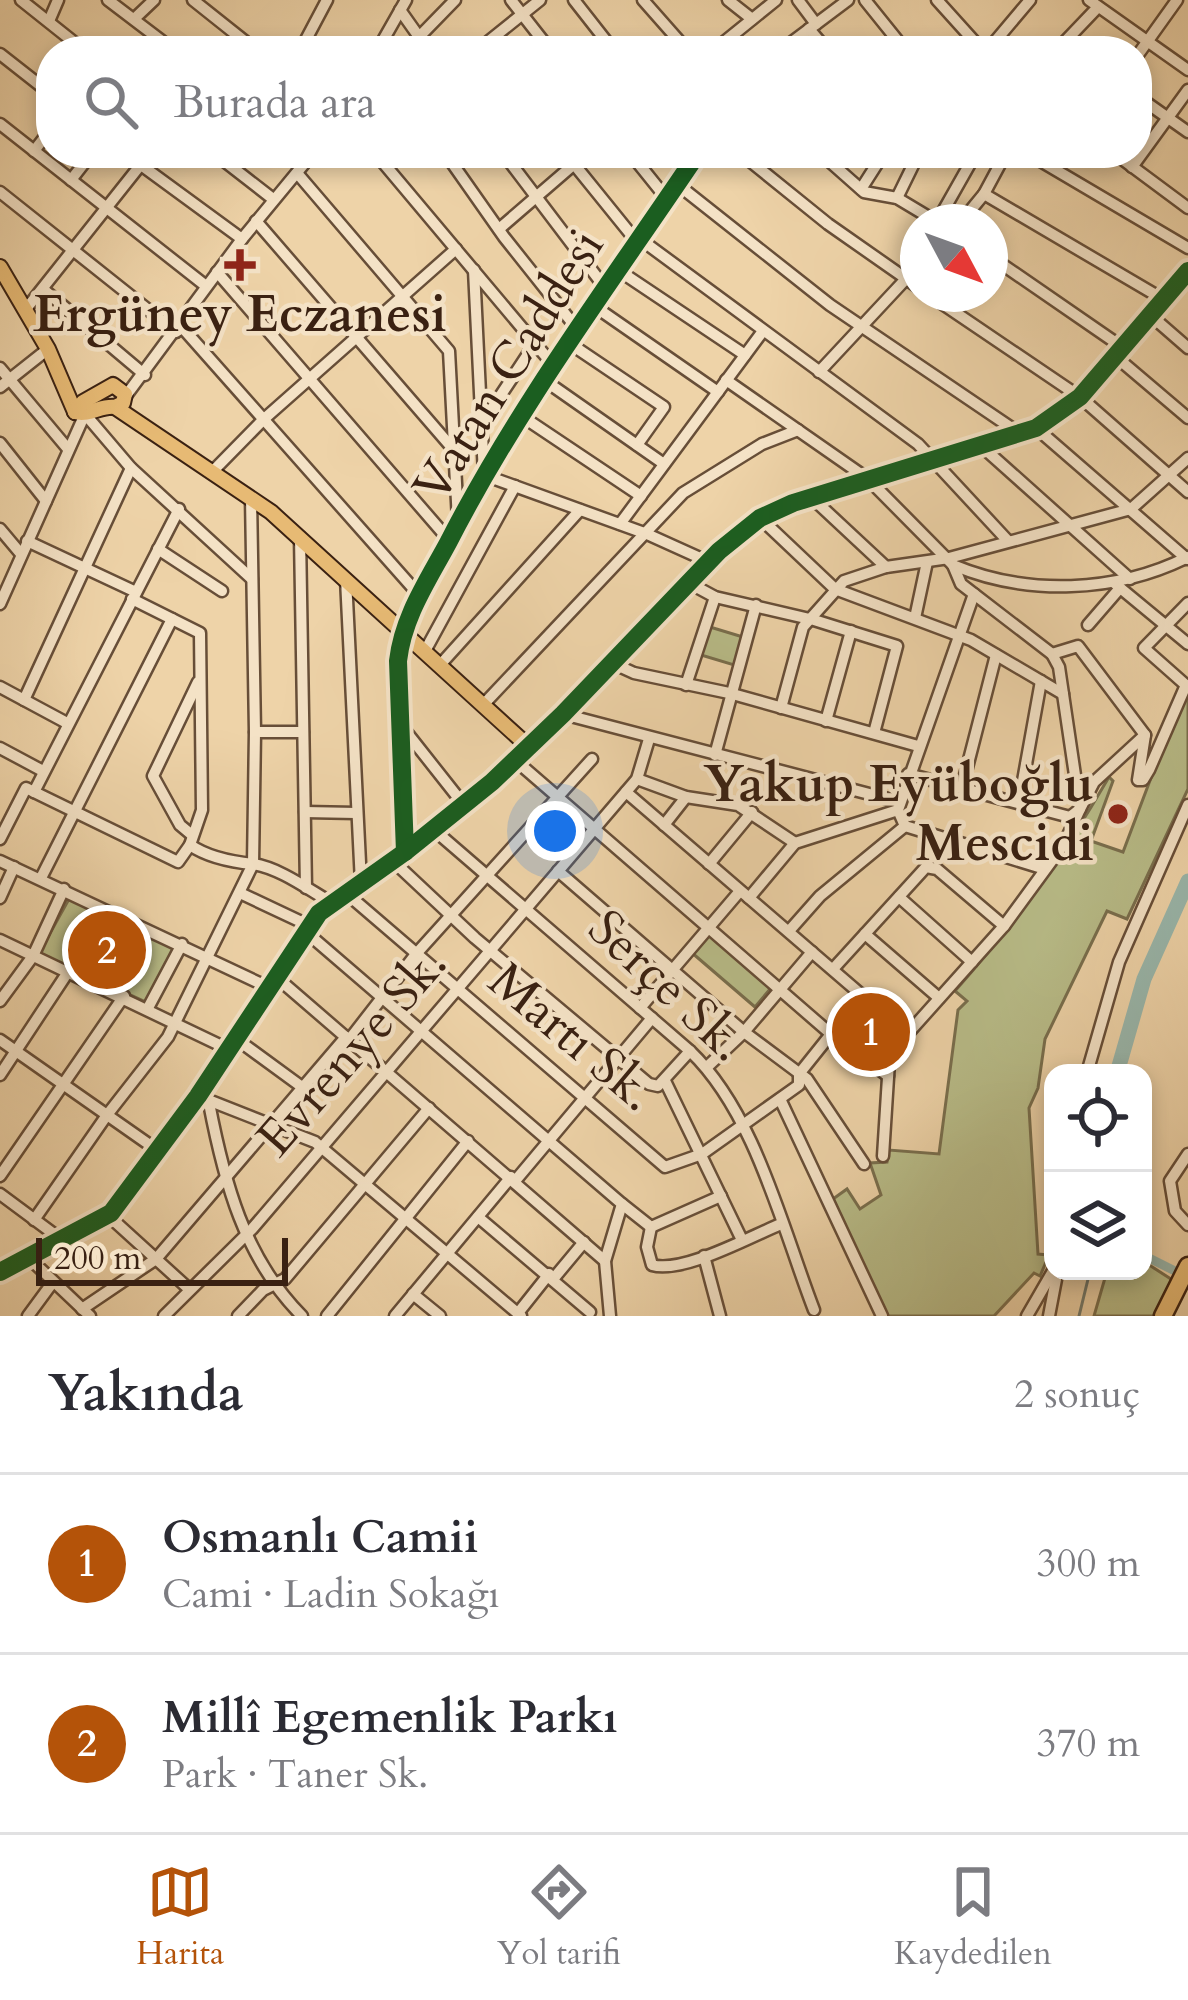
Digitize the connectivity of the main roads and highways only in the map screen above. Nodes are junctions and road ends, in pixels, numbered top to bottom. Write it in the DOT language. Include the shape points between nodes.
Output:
graph roads {
  1 [pos="0,266"];
  2 [pos="529,747"];
  3 [pos="1188,1266"];
  4 [pos="1188,1292"];
  5 [pos="1163,1316"];
  6 [pos="1175,1316"];
  1 -- 2 [label="main road" via="81,410 115,397 251,498"];
  3 -- 5 [label="highway"];
  4 -- 6 [label="highway"];
}
